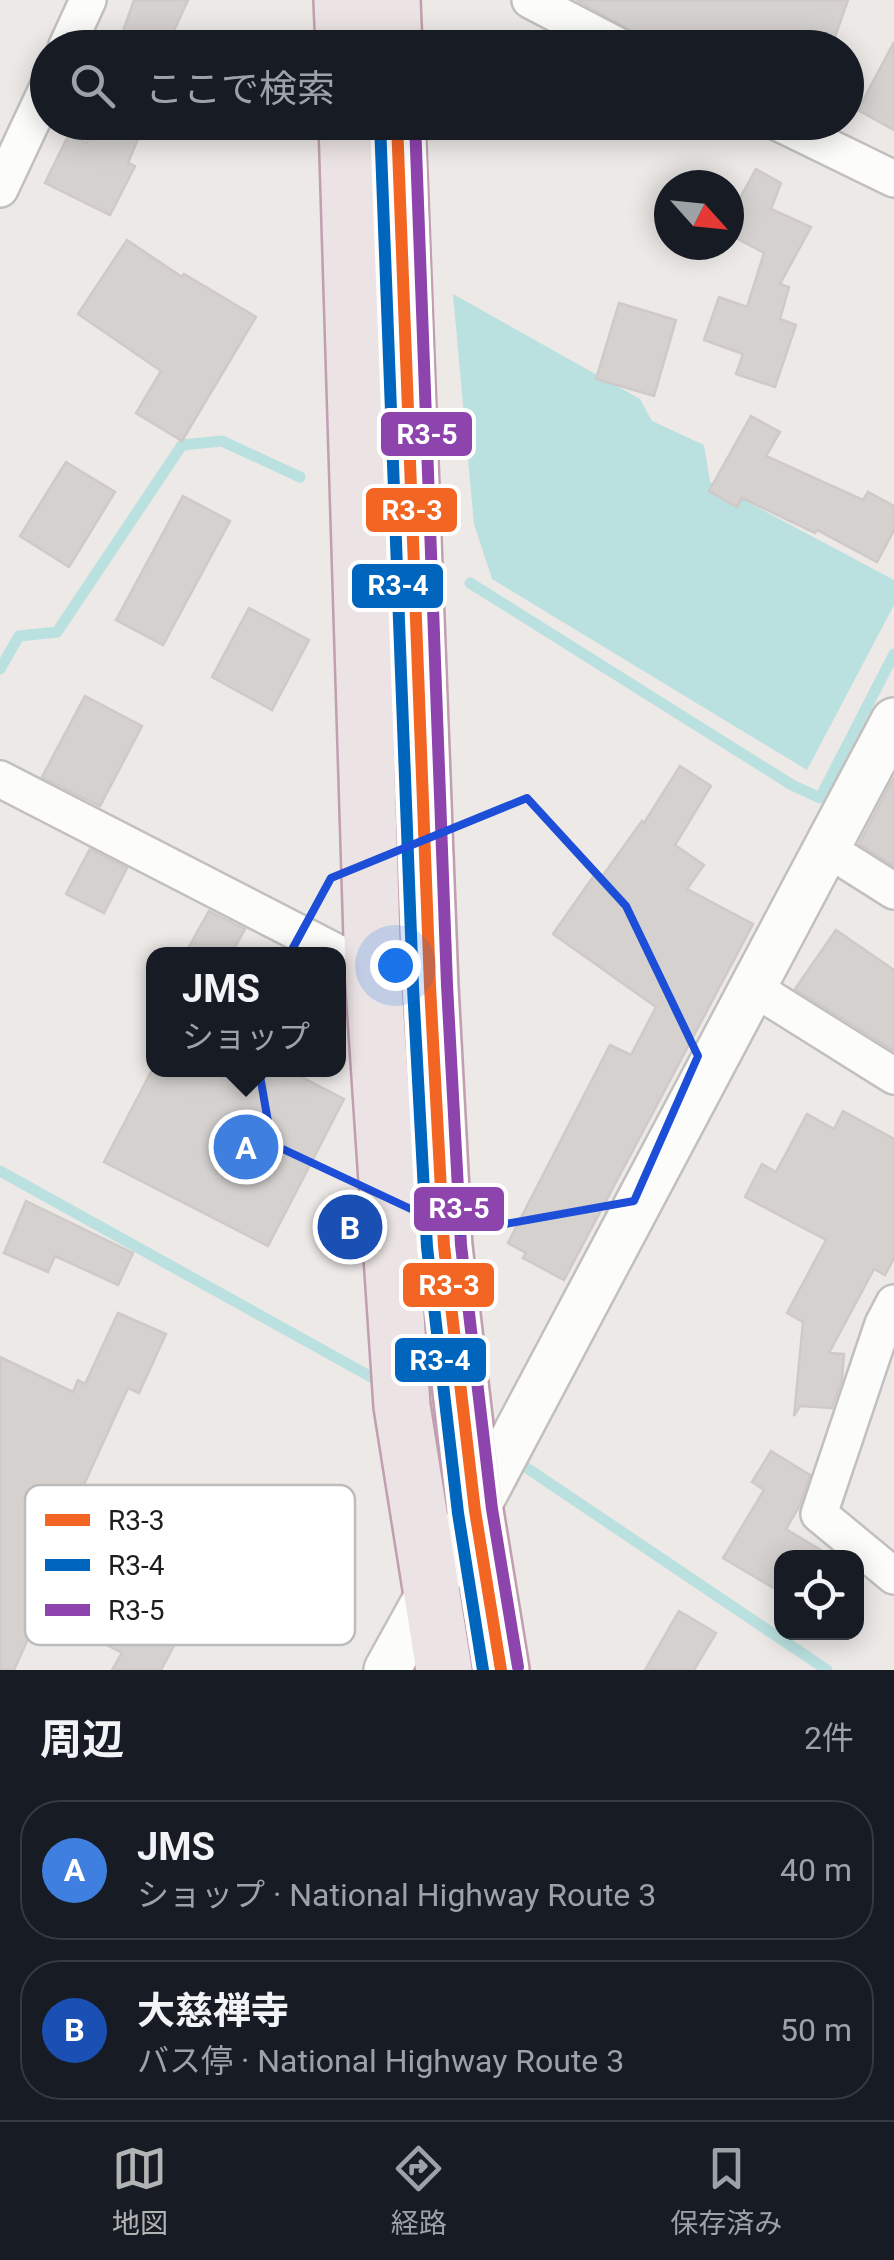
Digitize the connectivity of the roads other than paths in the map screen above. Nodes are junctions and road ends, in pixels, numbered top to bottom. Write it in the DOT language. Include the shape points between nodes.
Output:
graph roads {
  1 [pos="88,0"];
  2 [pos="342,0"];
  3 [pos="392,0"];
  4 [pos="530,0"];
  5 [pos="74,30"];
  6 [pos="343,30"];
  7 [pos="393,30"];
  8 [pos="588,30"];
  9 [pos="30,124"];
  10 [pos="347,140"];
  11 [pos="397,140"];
  12 [pos="814,140"];
  13 [pos="894,179"];
  14 [pos="0,188"];
  15 [pos="894,721"];
  16 [pos="0,779"];
  17 [pos="826,848"];
  18 [pos="894,891"];
  19 [pos="328,947"];
  20 [pos="346,956"];
  21 [pos="373,970"];
  22 [pos="752,987"];
  23 [pos="894,1076"];
  24 [pos="892,1311"];
  25 [pos="476,1511"];
  26 [pos="894,1576"];
  27 [pos="432,1590"];
  28 [pos="387,1670"];
  29 [pos="444,1670"];
  30 [pos="500,1670"];
  1 -- 5 [label="street"];
  2 -- 6 [label="highway"];
  3 -- 7 [label="highway"];
  4 -- 8 [label="street"];
  9 -- 14 [label="street"];
  10 -- 21 [label="highway"];
  11 -- 25 [label="highway" via="444,1246"];
  12 -- 13 [label="street"];
  15 -- 17 [label="street"];
  16 -- 19 [label="street"];
  17 -- 18 [label="street"];
  17 -- 22 [label="street"];
  20 -- 21 [label="street"];
  21 -- 27 [label="highway" via="402,1406"];
  22 -- 23 [label="street"];
  22 -- 25 [label="street"];
  24 -- 26 [label="street" via="819,1514"];
  25 -- 27 [label="street"];
  25 -- 30 [label="highway"];
  27 -- 28 [label="street"];
  27 -- 29 [label="highway"];
}
